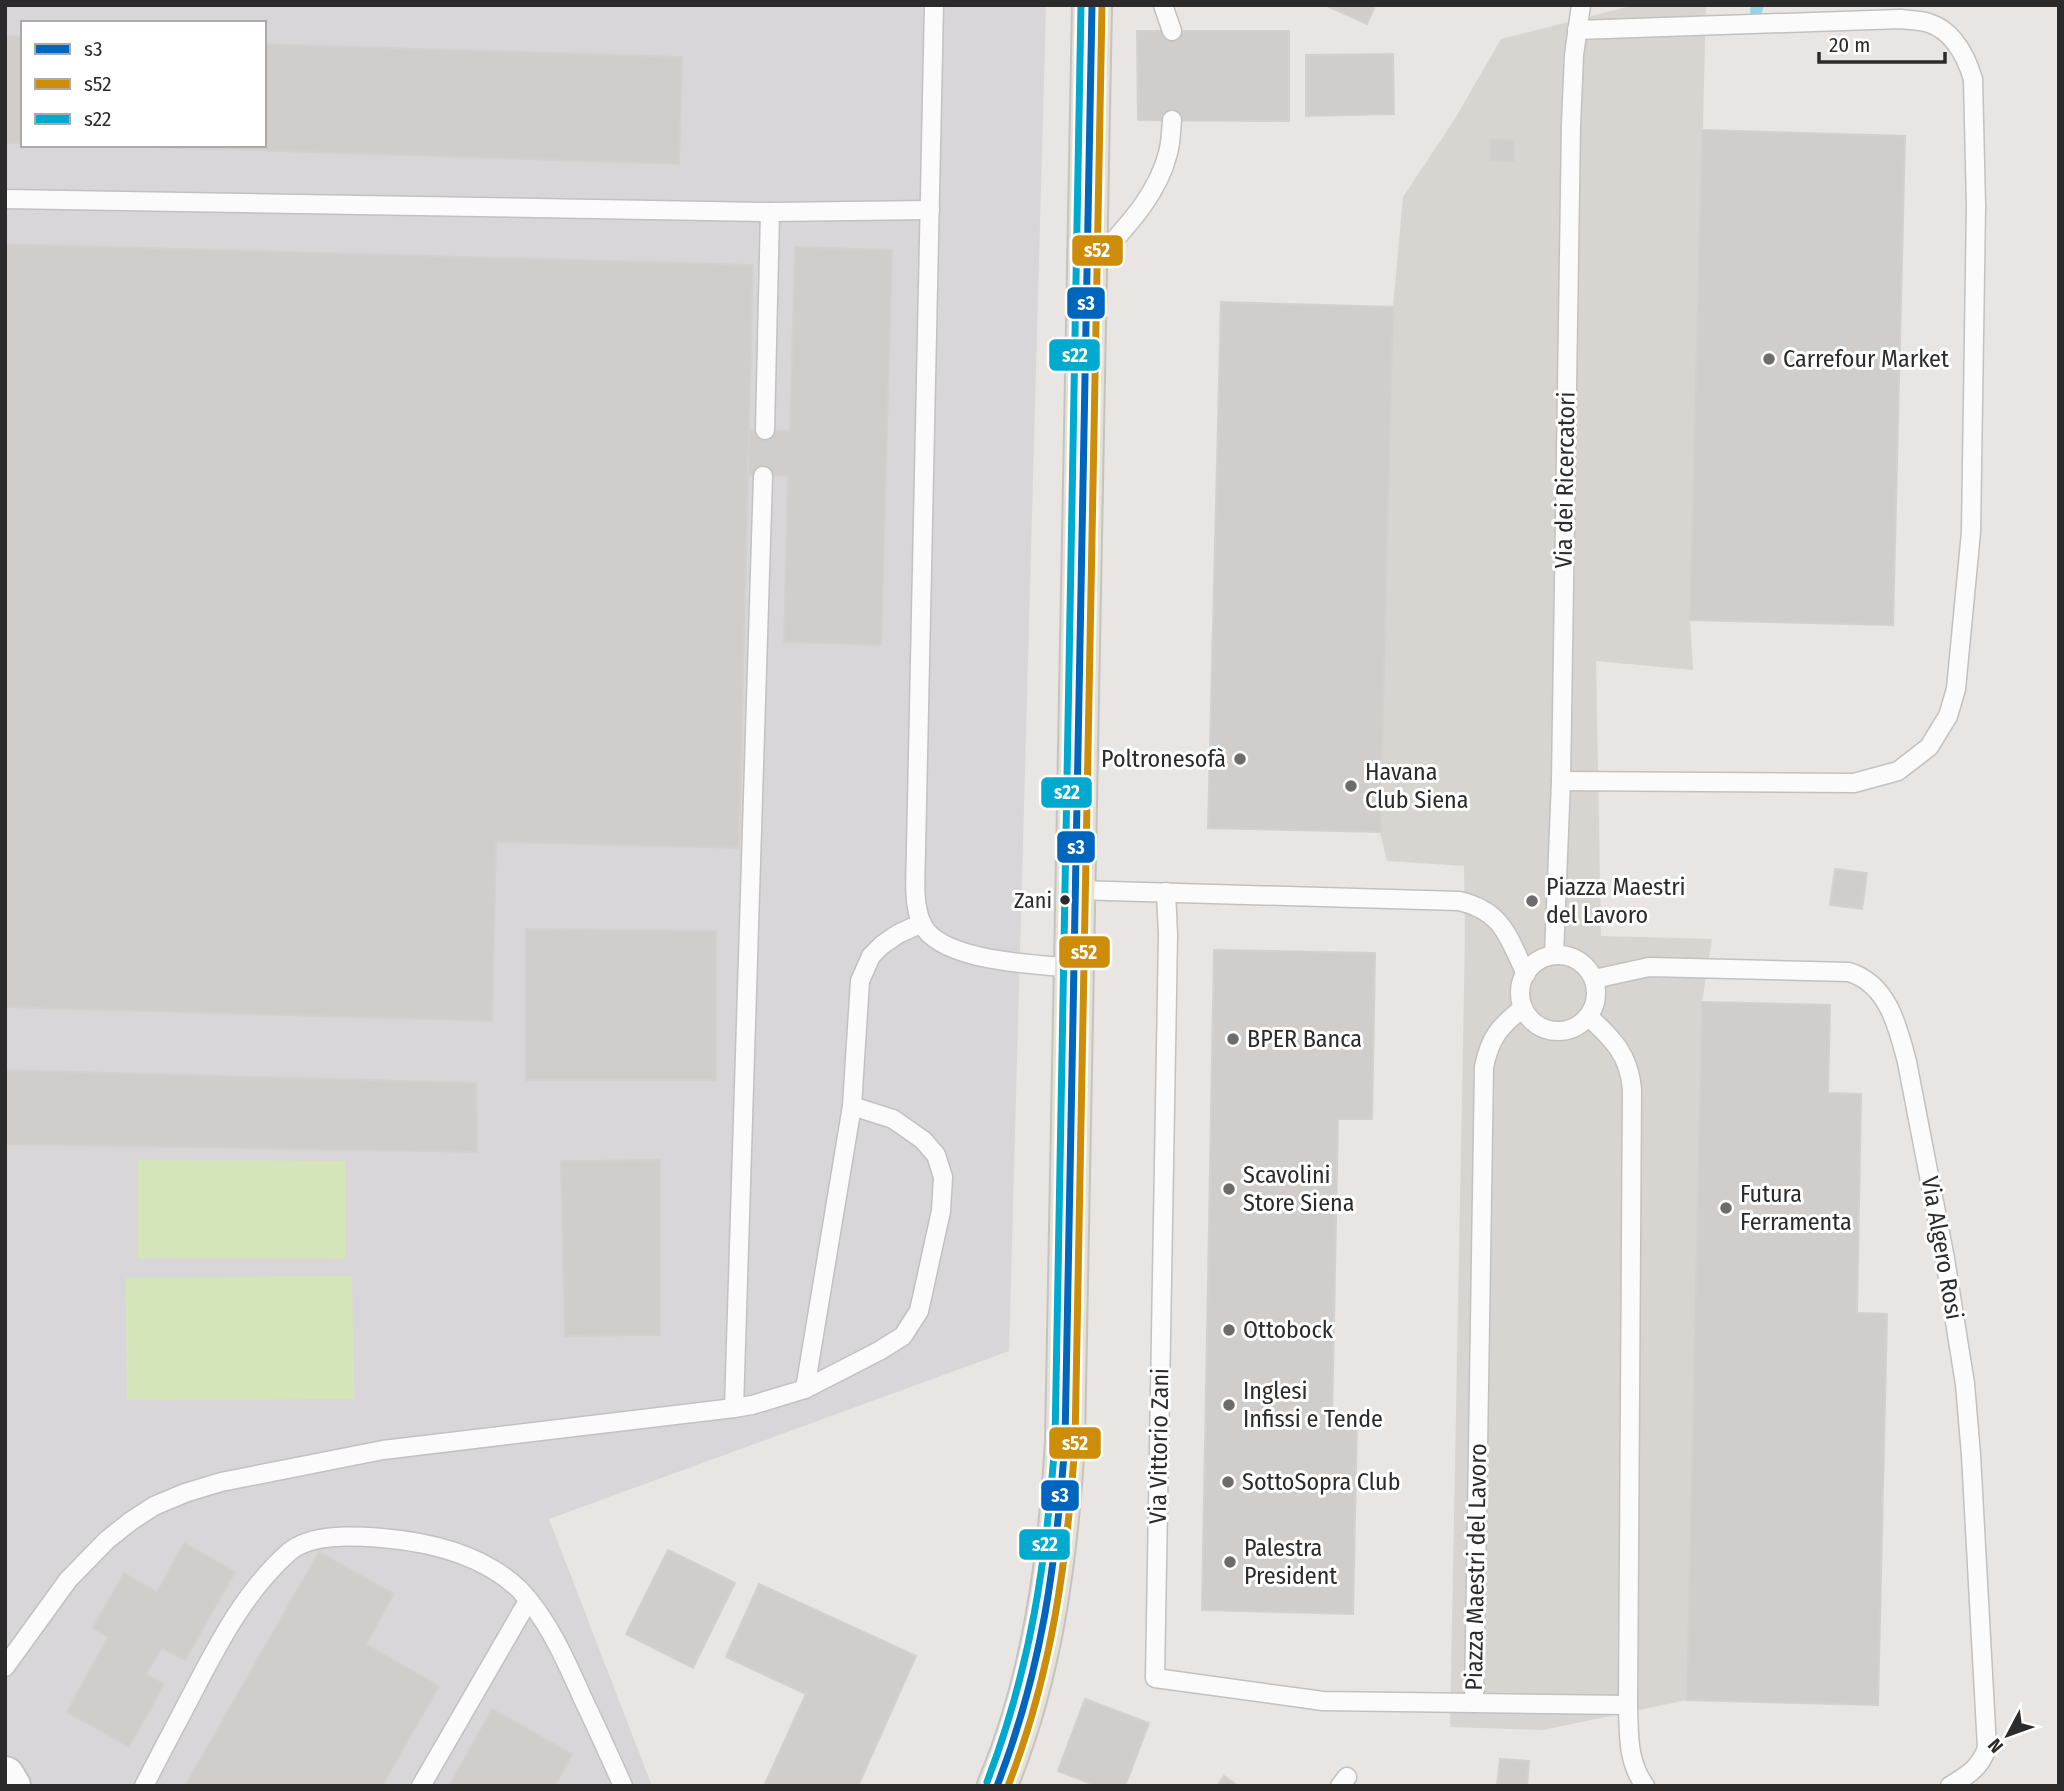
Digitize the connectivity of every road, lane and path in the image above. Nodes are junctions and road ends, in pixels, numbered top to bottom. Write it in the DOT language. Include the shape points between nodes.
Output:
graph roads {
  1 [pos="934,5"];
  2 [pos="1092,5"];
  3 [pos="1163,5"];
  4 [pos="1581,5"];
  5 [pos="1577,30"];
  6 [pos="1172,31"];
  7 [pos="1172,120"];
  8 [pos="5,199"];
  9 [pos="930,210"];
  10 [pos="770,212"];
  11 [pos="1086,271"];
  12 [pos="765,430"];
  13 [pos="764,476"];
  14 [pos="1561,781"];
  15 [pos="1074,890"];
  16 [pos="1166,892"];
  17 [pos="922,923"];
  18 [pos="1554,956"];
  19 [pos="1073,968"];
  20 [pos="1526,974"];
  21 [pos="1594,979"];
  22 [pos="1523,1009"];
  23 [pos="1589,1017"];
  24 [pos="852,1106"];
  25 [pos="805,1389"];
  26 [pos="734,1408"];
  27 [pos="528,1601"];
  28 [pos="5,1667"];
  29 [pos="1474,1703"];
  30 [pos="1628,1705"];
  31 [pos="5,1776"];
  32 [pos="11,1786"];
  33 [pos="144,1786"];
  34 [pos="421,1786"];
  35 [pos="623,1786"];
  36 [pos="997,1786"];
  37 [pos="1645,1786"];
  38 [pos="1950,1786"];
  1 -- 9 [label="lane"];
  2 -- 11 [label="main road"];
  3 -- 6 [label="lane"];
  4 -- 5 [label="lane, Via dei Ricercatori"];
  5 -- 14 [label="lane, Via dei Ricercatori" via="1571,125"];
  5 -- 14 [label="lane" via="1900,19 1928,23 1957,44 1973,79 1976,206 1971,532 1956,689 1948,716 1929,747 1898,771 1854,783"];
  7 -- 11 [label="lane" via="1162,173 1138,214"];
  8 -- 10 [label="lane"];
  9 -- 10 [label="lane"];
  9 -- 17 [label="lane" via="916,849 917,907"];
  10 -- 12 [label="lane"];
  11 -- 15 [label="main road"];
  13 -- 26 [label="lane"];
  14 -- 18 [label="lane, Via dei Ricercatori"];
  15 -- 16 [label="lane"];
  15 -- 19 [label="main road"];
  16 -- 20 [label="lane" via="1459,901 1486,910 1504,928"];
  16 -- 29 [label="lane, Via Vittorio Zani" via="1155,1678 1323,1701"];
  17 -- 19 [label="lane" via="935,940 956,951"];
  17 -- 24 [label="lane" via="882,945 865,968 860,982"];
  18 -- 20 [label="lane" via="1543,958"];
  18 -- 21 [label="lane" via="1578,961"];
  19 -- 36 [label="main road" via="1062,1493 1036,1663"];
  20 -- 22 [label="lane" via="1521,985"];
  21 -- 23 [label="lane" via="1596,993"];
  21 -- 38 [label="lane, Via Algero Rosi" via="1649,967 1849,972 1870,982 1891,1010 1909,1076 1945,1259 1971,1455 1987,1748 1979,1766"];
  22 -- 23 [label="lane" via="1541,1027 1553,1031 1567,1031"];
  22 -- 29 [label="lane, Piazza Maestri del Lavoro" via="1493,1038 1484,1067"];
  23 -- 30 [label="lane" via="1620,1050 1632,1089"];
  24 -- 25 [label="lane"];
  24 -- 25 [label="lane" via="893,1119 936,1155 943,1177 941,1211 919,1311 903,1336"];
  25 -- 26 [label="lane"];
  26 -- 28 [label="lane" via="383,1450 185,1493 142,1513 97,1549 68,1580"];
  27 -- 33 [label="lane" via="495,1571 438,1547 338,1536 292,1550 263,1578 234,1618"];
  27 -- 34 [label="lane"];
  27 -- 35 [label="lane" via="572,1672"];
  29 -- 30 [label="lane, Piazza Maestri del Lavoro"];
  30 -- 37 [label="lane" via="1632,1762"];
  31 -- 32 [label="street"];
}
